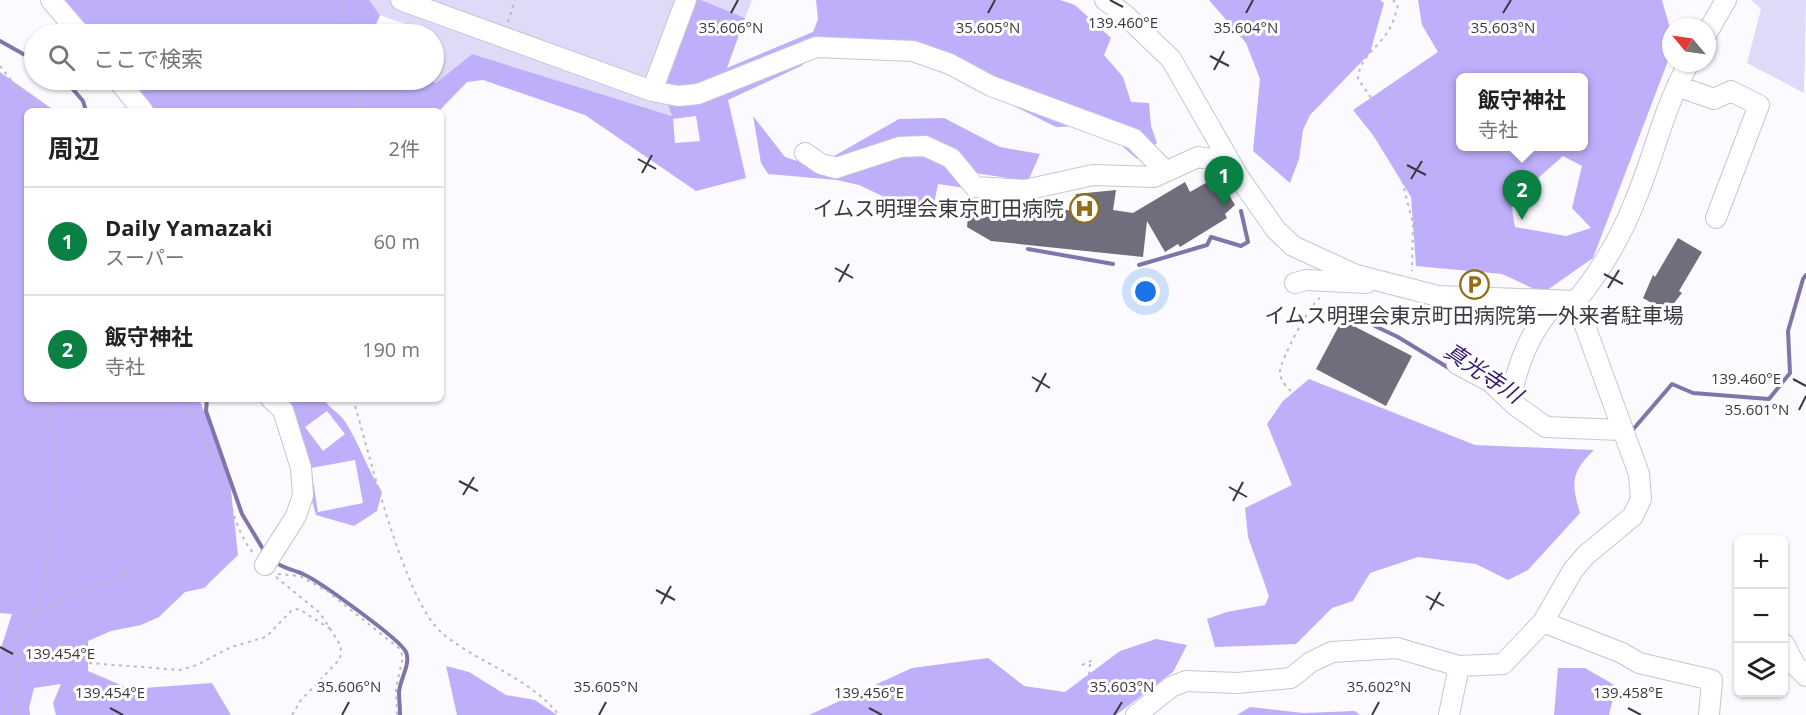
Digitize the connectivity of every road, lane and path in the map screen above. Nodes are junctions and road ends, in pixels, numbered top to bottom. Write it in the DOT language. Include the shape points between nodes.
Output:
graph roads {
  1 [pos="51,0"];
  2 [pos="340,0"];
  3 [pos="401,0"];
  4 [pos="515,0"];
  5 [pos="686,0"];
  6 [pos="1105,0"];
  7 [pos="1393,0"];
  8 [pos="1726,0"];
  9 [pos="1716,18"];
  10 [pos="71,24"];
  11 [pos="344,24"];
  12 [pos="503,36"];
  13 [pos="0,66"];
  14 [pos="1684,72"];
  15 [pos="1677,86"];
  16 [pos="126,90"];
  17 [pos="358,90"];
  18 [pos="652,91"];
  19 [pos="25,98"];
  20 [pos="30,108"];
  21 [pos="40,108"];
  22 [pos="141,108"];
  23 [pos="361,108"];
  24 [pos="805,153"];
  25 [pos="1230,162"];
  26 [pos="1165,171"];
  27 [pos="1716,218"];
  28 [pos="1380,282"];
  29 [pos="1295,283"];
  30 [pos="1411,290"];
  31 [pos="1324,296"];
  32 [pos="1567,301"];
  33 [pos="1457,364"];
  34 [pos="1291,391"];
  35 [pos="1510,398"];
  36 [pos="50,402"];
  37 [pos="185,402"];
  38 [pos="274,402"];
  39 [pos="354,402"];
  40 [pos="1621,430"];
  41 [pos="268,560"];
  42 [pos="144,566"];
  43 [pos="34,611"];
  44 [pos="1543,622"];
  45 [pos="332,630"];
  46 [pos="1788,652"];
  47 [pos="1095,659"];
  48 [pos="89,663"];
  49 [pos="1090,664"];
  50 [pos="1082,665"];
  51 [pos="1459,666"];
  52 [pos="1806,676"];
  53 [pos="1104,697"];
  54 [pos="14,715"];
  55 [pos="292,715"];
  56 [pos="397,715"];
  57 [pos="560,715"];
  58 [pos="1136,715"];
  59 [pos="1449,715"];
  60 [pos="1709,715"];
  1 -- 10 [label="street"];
  2 -- 11 [label="path"];
  3 -- 12 [label="street"];
  4 -- 12 [label="path"];
  5 -- 18 [label="street"];
  6 -- 25 [label="street" via="1171,59"];
  7 -- 30 [label="path" via="1398,5 1391,27 1363,60 1358,79 1406,148 1403,184 1413,224"];
  8 -- 9 [label="street"];
  12 -- 18 [label="street"];
  13 -- 19 [label="path"];
  14 -- 15 [label="street"];
  15 -- 27 [label="street" via="1714,99 1731,91 1759,105"];
  15 -- 32 [label="street" via="1635,203 1607,256"];
  16 -- 22 [label="street"];
  17 -- 23 [label="path"];
  18 -- 26 [label="street" via="678,96 698,94 816,47 913,51 950,64 991,86 1134,139"];
  19 -- 20 [label="path"];
  19 -- 21 [label="path"];
  24 -- 26 [label="street" via="836,168 900,147 925,146 951,158 975,187 1025,190 1093,175 1154,177"];
  25 -- 26 [label="street" via="1198,157"];
  25 -- 28 [label="street" via="1286,241 1356,275"];
  28 -- 29 [label="street"];
  28 -- 30 [label="street"];
  30 -- 32 [label="street" via="1438,296"];
  31 -- 34 [label="path" via="1306,314 1284,358 1282,382"];
  32 -- 35 [label="street" via="1541,321 1522,352"];
  32 -- 40 [label="street"];
  33 -- 35 [label="street" via="1491,382"];
  35 -- 40 [label="street" via="1546,427"];
  36 -- 43 [label="path" via="56,487 45,576"];
  37 -- 41 [label="path" via="220,474 242,535"];
  38 -- 41 [label="street" via="283,410 300,468 303,495 296,516"];
  39 -- 57 [label="path" via="393,533 430,618 443,634 525,685"];
  40 -- 44 [label="street" via="1639,474 1639,507 1573,570"];
  42 -- 43 [label="path"];
  43 -- 54 [label="path" via="18,642"];
  44 -- 51 [label="street" via="1503,664"];
  44 -- 60 [label="street" via="1639,663 1712,680"];
  45 -- 48 [label="path" via="299,609 292,610 266,637 231,647 180,670"];
  45 -- 55 [label="path" via="341,646 340,659"];
  45 -- 56 [label="path" via="307,600 272,573 300,576 327,591 400,649 403,657 396,688"];
  46 -- 52 [label="street"];
  47 -- 49 [label="path"];
  49 -- 50 [label="path"];
  49 -- 53 [label="path" via="1089,683 1094,692"];
  51 -- 58 [label="street" via="1397,648 1351,649 1332,652 1311,662 1291,678 1237,683 1186,681 1171,687"];
  51 -- 59 [label="street"];
}
